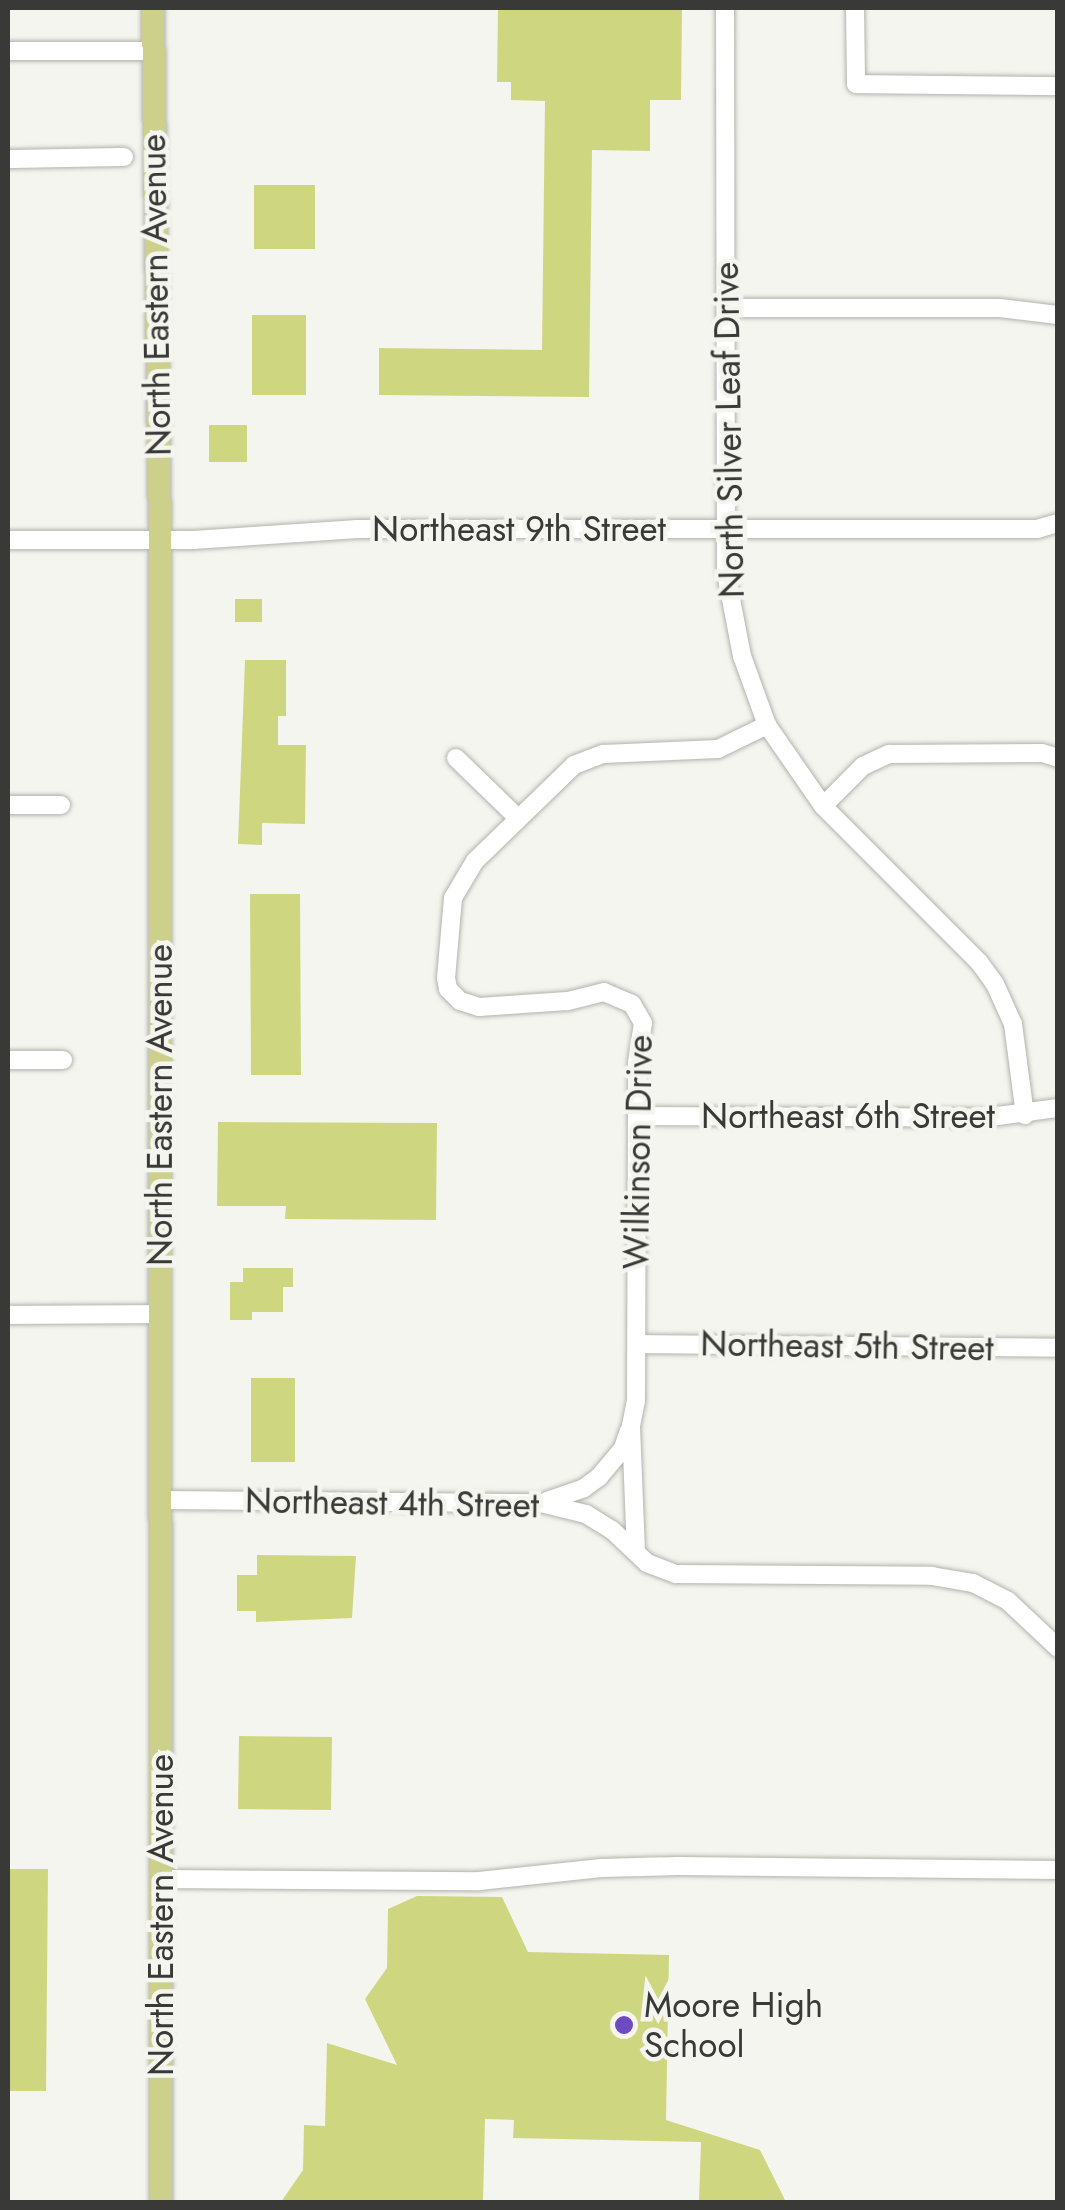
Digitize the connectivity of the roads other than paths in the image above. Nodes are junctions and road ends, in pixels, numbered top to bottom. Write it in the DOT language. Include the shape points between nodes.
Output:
graph roads {
  1 [pos="153,8"];
  2 [pos="726,8"];
  3 [pos="855,8"];
  4 [pos="8,51"];
  5 [pos="153,51"];
  6 [pos="1058,86"];
  7 [pos="124,158"];
  8 [pos="8,159"];
  9 [pos="727,308"];
  10 [pos="1056,315"];
  11 [pos="1058,523"];
  12 [pos="725,529"];
  13 [pos="8,540"];
  14 [pos="160,540"];
  15 [pos="768,725"];
  16 [pos="456,758"];
  17 [pos="1058,758"];
  18 [pos="8,805"];
  19 [pos="61,805"];
  20 [pos="823,806"];
  21 [pos="518,818"];
  22 [pos="8,1060"];
  23 [pos="63,1060"];
  24 [pos="1058,1108"];
  25 [pos="1025,1115"];
  26 [pos="637,1116"];
  27 [pos="160,1314"];
  28 [pos="8,1315"];
  29 [pos="637,1344"];
  30 [pos="1058,1348"];
  31 [pos="632,1426"];
  32 [pos="161,1500"];
  33 [pos="541,1503"];
  34 [pos="636,1552"];
  35 [pos="1058,1648"];
  36 [pos="1058,1870"];
  37 [pos="161,1878"];
  38 [pos="162,2202"];
  1 -- 5 [label="main road, North Eastern Avenue"];
  2 -- 9 [label="street, North Silver Leaf Drive"];
  3 -- 6 [label="street" via="856,84"];
  4 -- 5 [label="street"];
  5 -- 14 [label="main road, North Eastern Avenue"];
  7 -- 8 [label="street"];
  9 -- 10 [label="street" via="1000,308"];
  9 -- 12 [label="street, North Silver Leaf Drive"];
  11 -- 12 [label="street, Northeast 9th Street" via="1037,529"];
  12 -- 14 [label="street, Northeast 9th Street" via="358,529"];
  12 -- 15 [label="street, North Silver Leaf Drive" via="735,625"];
  13 -- 14 [label="street, Northeast 9th Street"];
  14 -- 27 [label="main road, North Eastern Avenue"];
  15 -- 20 [label="street, North Silver Leaf Drive"];
  15 -- 21 [label="street, Wilkinson Drive" via="718,749 592,757 560,775"];
  16 -- 21 [label="street"];
  17 -- 20 [label="street" via="890,754 862,766"];
  18 -- 19 [label="street"];
  20 -- 25 [label="street, North Silver Leaf Drive" via="989,974 1014,1024"];
  21 -- 26 [label="street, Wilkinson Drive" via="458,886 448,989 480,1007 604,992 624,999 642,1022"];
  22 -- 23 [label="street"];
  24 -- 25 [label="street, Northeast 6th Street"];
  25 -- 26 [label="street, Northeast 6th Street"];
  26 -- 29 [label="street, Wilkinson Drive"];
  27 -- 28 [label="street"];
  27 -- 32 [label="main road, North Eastern Avenue"];
  29 -- 30 [label="street, Northeast 5th Street"];
  29 -- 31 [label="street, Wilkinson Drive"];
  31 -- 33 [label="street" via="599,1476"];
  31 -- 34 [label="street, Wilkinson Drive"];
  32 -- 33 [label="street, Northeast 4th Street"];
  32 -- 37 [label="main road, North Eastern Avenue"];
  33 -- 34 [label="street, Northeast 4th Street" via="586,1514"];
  34 -- 35 [label="street, Northeast 4th Street" via="676,1574 932,1576 973,1583 1008,1600"];
  36 -- 37 [label="street" via="678,1866 478,1881"];
  37 -- 38 [label="main road, North Eastern Avenue"];
}
